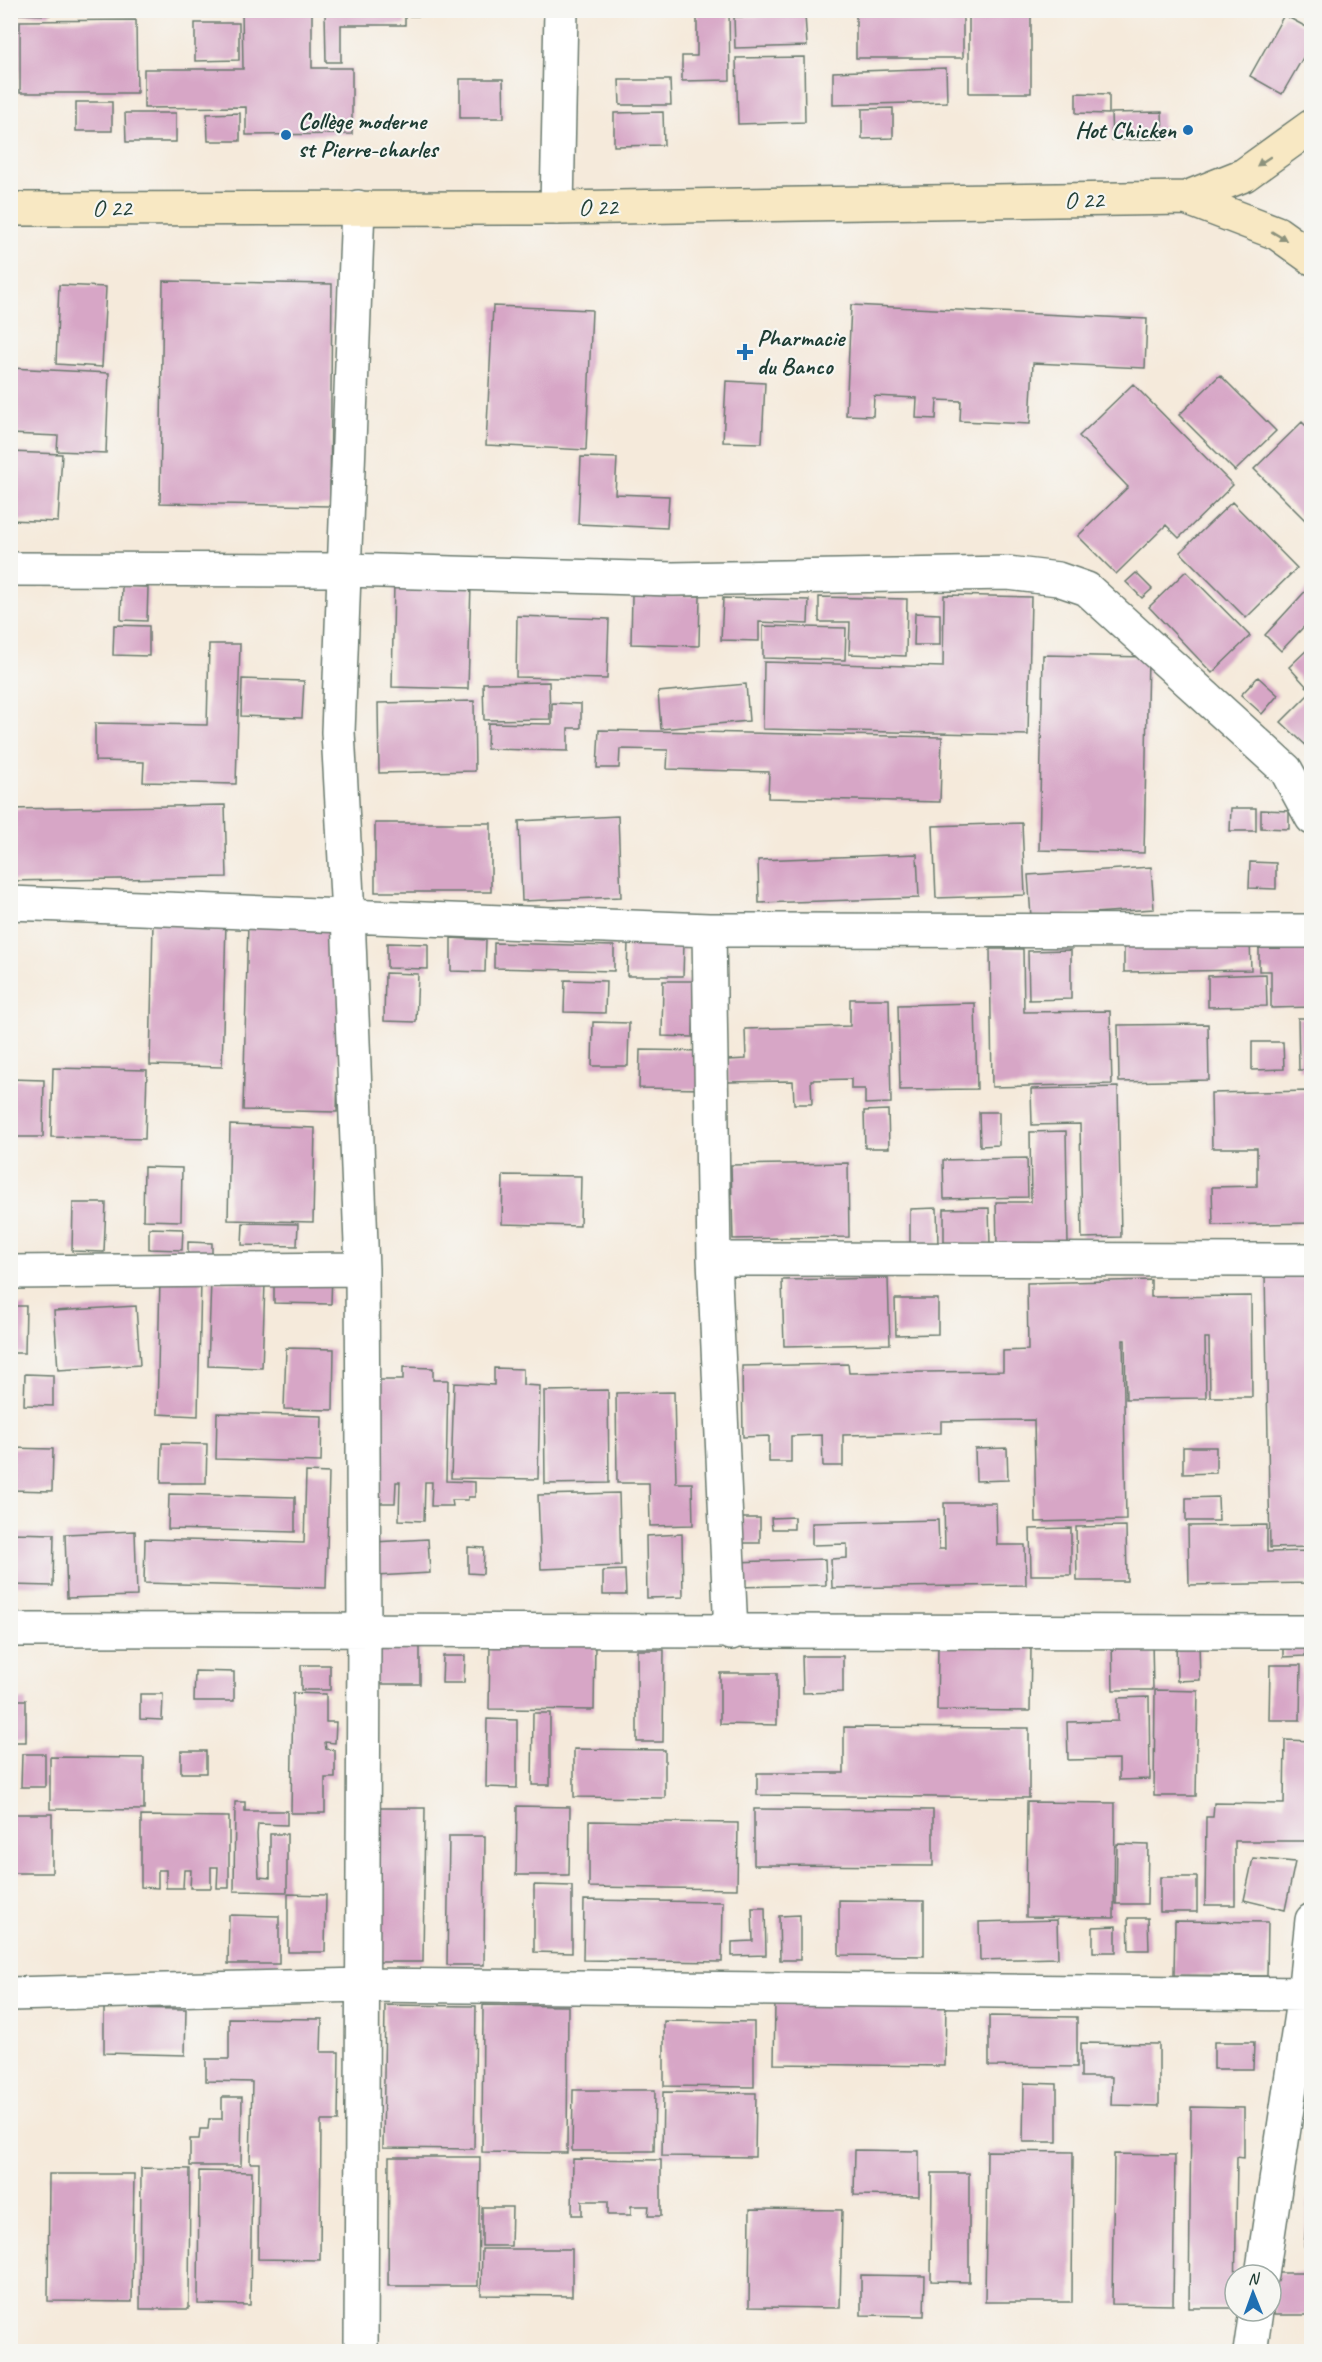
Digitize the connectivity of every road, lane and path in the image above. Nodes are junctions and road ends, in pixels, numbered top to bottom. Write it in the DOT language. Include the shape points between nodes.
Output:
graph roads {
  1 [pos="561,10"];
  2 [pos="1311,126"];
  3 [pos="1186,198"];
  4 [pos="358,207"];
  5 [pos="557,207"];
  6 [pos="10,209"];
  7 [pos="1311,258"];
  8 [pos="10,569"];
  9 [pos="344,570"];
  10 [pos="1311,818"];
  11 [pos="10,903"];
  12 [pos="348,915"];
  13 [pos="709,930"];
  14 [pos="1311,931"];
  15 [pos="714,1259"];
  16 [pos="1311,1260"];
  17 [pos="362,1269"];
  18 [pos="10,1272"];
  19 [pos="364,1629"];
  20 [pos="10,1630"];
  21 [pos="1311,1632"];
  22 [pos="731,1633"];
  23 [pos="1311,1920"];
  24 [pos="362,1985"];
  25 [pos="10,1994"];
  26 [pos="1304,1994"];
  27 [pos="1264,2263"];
  28 [pos="1254,2323"];
  29 [pos="361,2352"];
  30 [pos="1250,2352"];
  1 -- 5 [label="street"];
  2 -- 3 [label="street, one-way" via="1244,175"];
  3 -- 5 [label="street, O 22"];
  3 -- 7 [label="street, one-way" via="1277,233"];
  4 -- 5 [label="street, O 22"];
  4 -- 6 [label="street, O 22"];
  4 -- 9 [label="street"];
  8 -- 9 [label="street"];
  9 -- 10 [label="street" via="673,579 1008,573 1058,579 1088,589 1286,770"];
  9 -- 12 [label="street" via="338,732"];
  11 -- 12 [label="street"];
  12 -- 13 [label="street"];
  12 -- 17 [label="street"];
  13 -- 14 [label="street"];
  13 -- 15 [label="street"];
  15 -- 16 [label="street"];
  15 -- 22 [label="street"];
  17 -- 18 [label="street"];
  17 -- 19 [label="street"];
  19 -- 20 [label="street"];
  19 -- 22 [label="street"];
  19 -- 24 [label="street"];
  21 -- 22 [label="street"];
  23 -- 26 [label="street"];
  24 -- 25 [label="street"];
  24 -- 26 [label="street"];
  24 -- 29 [label="street"];
  26 -- 27 [label="street"];
  28 -- 30 [label="street"];
}
